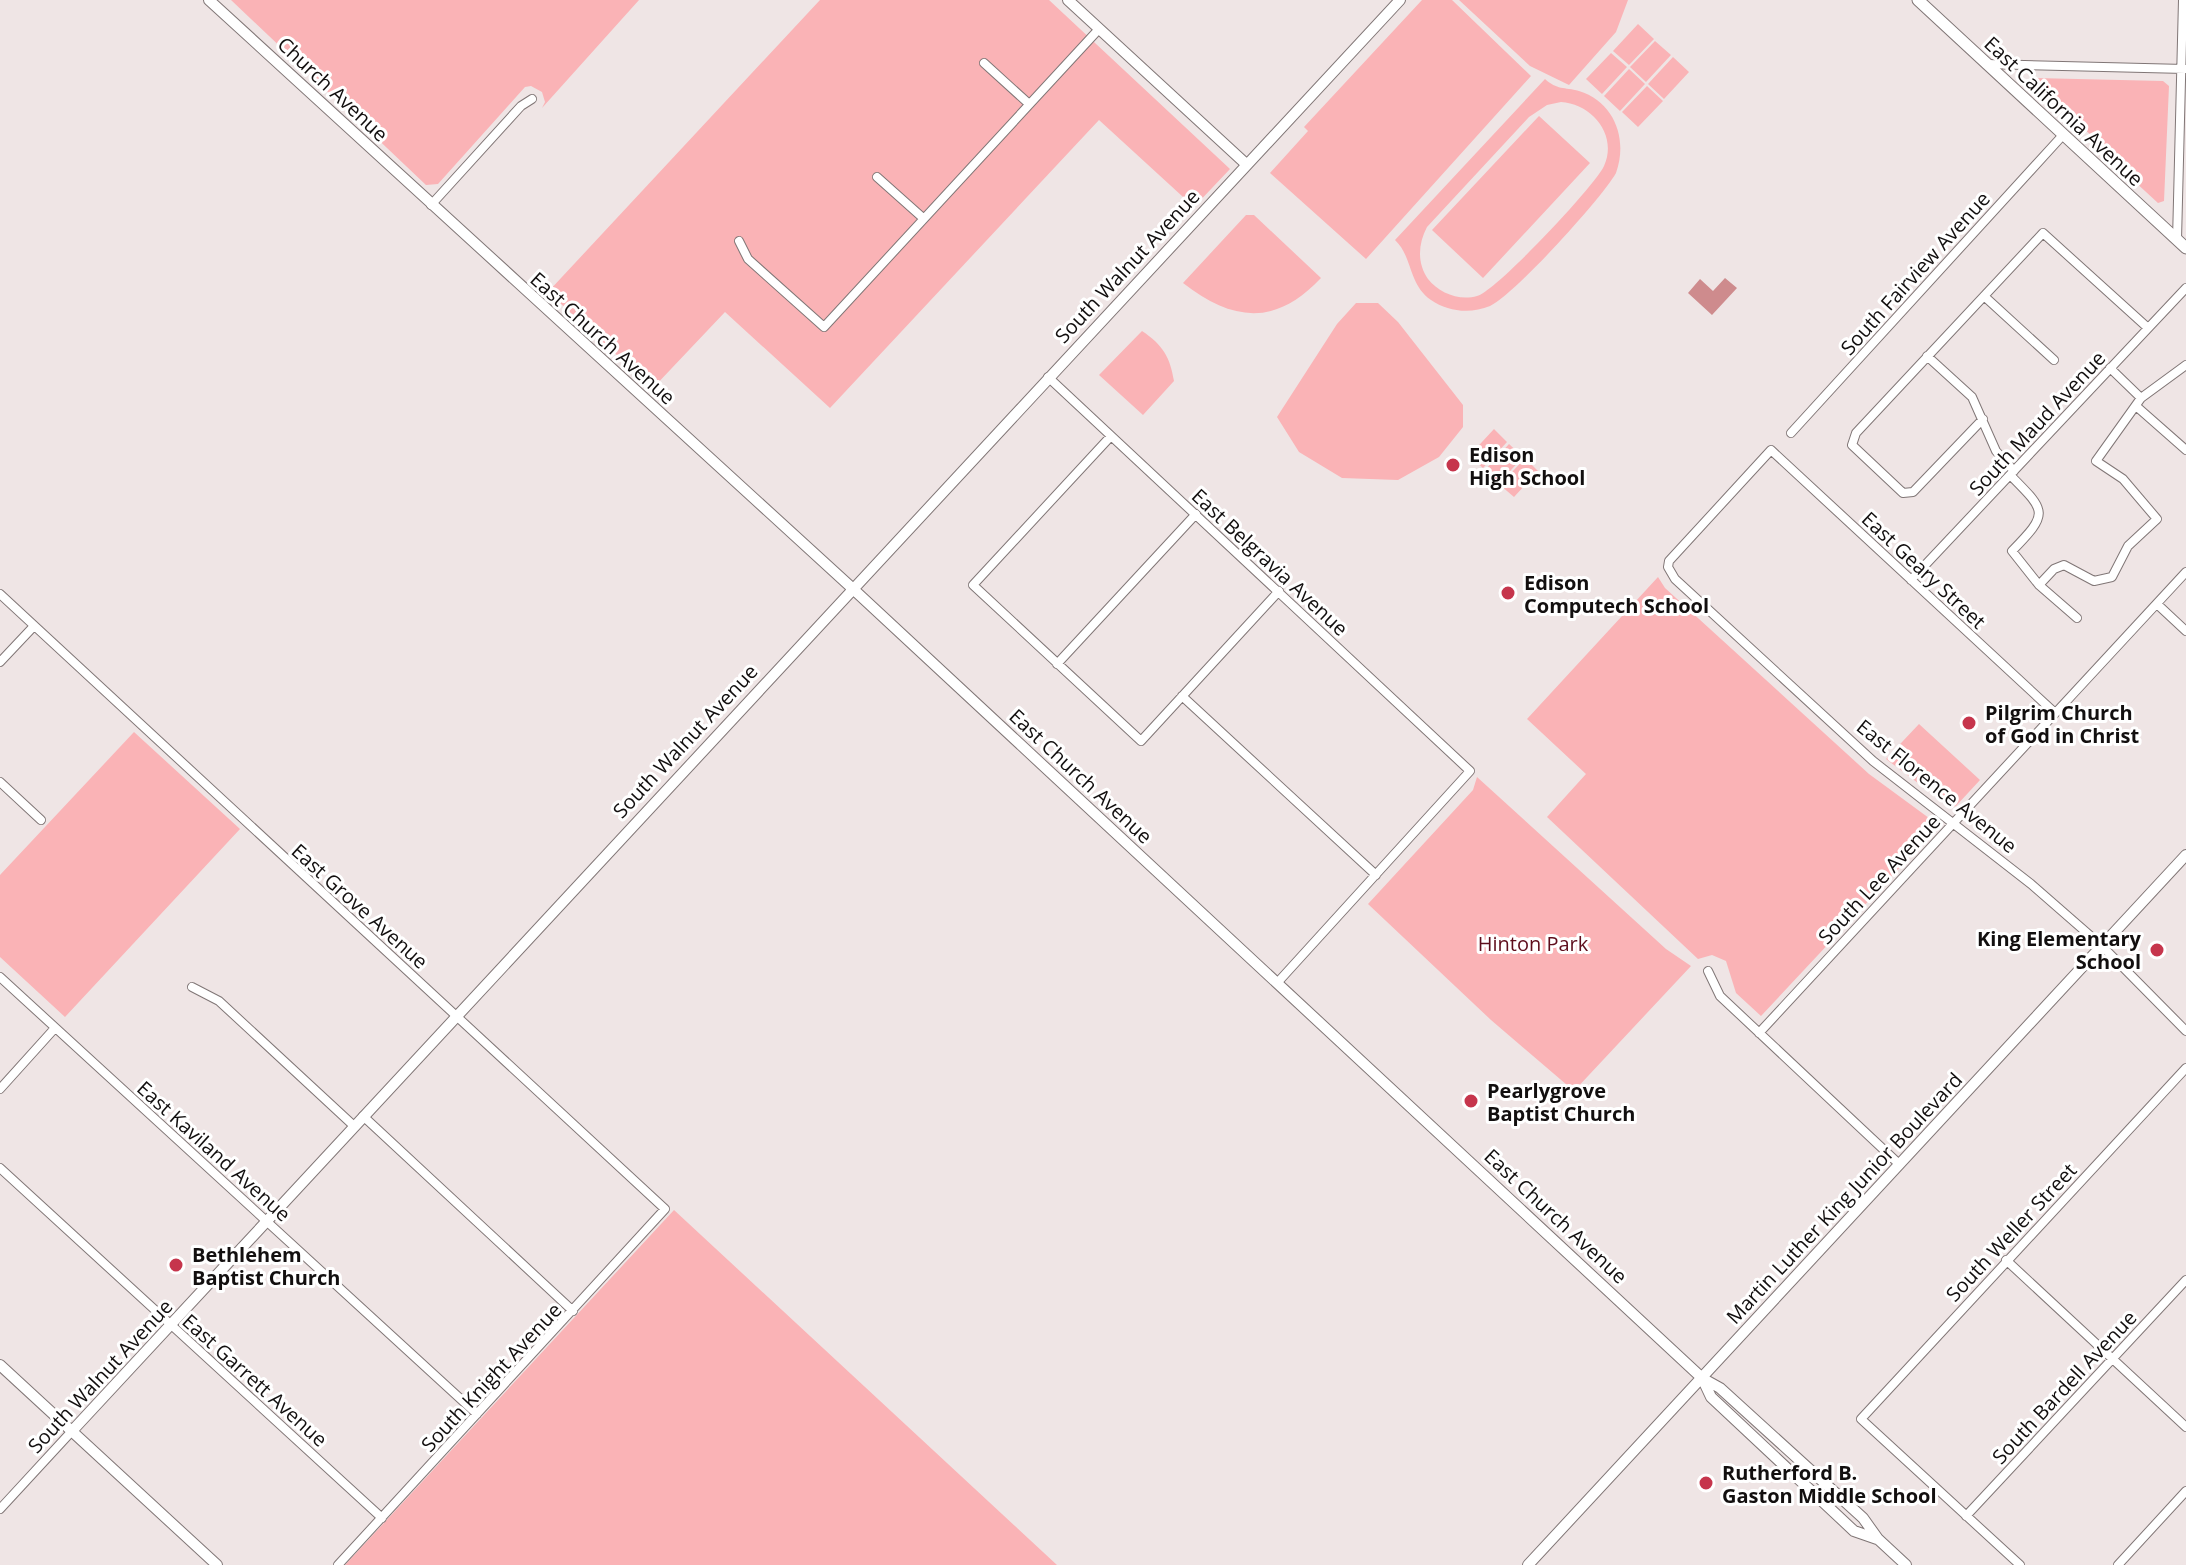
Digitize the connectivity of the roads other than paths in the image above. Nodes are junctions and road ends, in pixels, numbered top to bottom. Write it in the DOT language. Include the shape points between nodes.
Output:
graph roads {
  1 [pos="209,0"];
  2 [pos="1068,0"];
  3 [pos="1400,0"];
  4 [pos="1918,0"];
  5 [pos="2183,0"];
  6 [pos="1099,29"];
  7 [pos="984,63"];
  8 [pos="1986,64"];
  9 [pos="2184,69"];
  10 [pos="532,99"];
  11 [pos="1028,103"];
  12 [pos="2063,135"];
  13 [pos="1246,164"];
  14 [pos="877,177"];
  15 [pos="431,205"];
  16 [pos="923,218"];
  17 [pos="739,241"];
  18 [pos="2182,244"];
  19 [pos="2186,288"];
  20 [pos="1984,296"];
  21 [pos="2148,328"];
  22 [pos="1927,356"];
  23 [pos="2054,360"];
  24 [pos="2186,365"];
  25 [pos="2110,368"];
  26 [pos="1048,377"];
  27 [pos="2138,402"];
  28 [pos="1983,419"];
  29 [pos="1791,433"];
  30 [pos="1111,436"];
  31 [pos="2186,450"];
  32 [pos="2012,473"];
  33 [pos="1196,514"];
  34 [pos="1668,567"];
  35 [pos="2186,572"];
  36 [pos="1911,580"];
  37 [pos="2039,585"];
  38 [pos="852,588"];
  39 [pos="1279,591"];
  40 [pos="0,594"];
  41 [pos="2157,604"];
  42 [pos="2077,618"];
  43 [pos="34,626"];
  44 [pos="2186,631"];
  45 [pos="0,662"];
  46 [pos="1057,664"];
  47 [pos="1182,696"];
  48 [pos="2055,713"];
  49 [pos="0,782"];
  50 [pos="41,820"];
  51 [pos="1954,823"];
  52 [pos="2186,855"];
  53 [pos="1376,875"];
  54 [pos="2102,946"];
  55 [pos="1708,971"];
  56 [pos="0,977"];
  57 [pos="1278,982"];
  58 [pos="192,987"];
  59 [pos="457,1015"];
  60 [pos="55,1028"];
  61 [pos="2186,1031"];
  62 [pos="1759,1033"];
  63 [pos="2186,1068"];
  64 [pos="0,1089"];
  65 [pos="363,1116"];
  66 [pos="354,1126"];
  67 [pos="1899,1164"];
  68 [pos="0,1168"];
  69 [pos="665,1209"];
  70 [pos="267,1219"];
  71 [pos="2006,1260"];
  72 [pos="2186,1280"];
  73 [pos="573,1311"];
  74 [pos="172,1326"];
  75 [pos="2112,1358"];
  76 [pos="0,1365"];
  77 [pos="1702,1378"];
  78 [pos="477,1414"];
  79 [pos="2186,1427"];
  80 [pos="72,1431"];
  81 [pos="2186,1491"];
  82 [pos="0,1509"];
  83 [pos="1966,1516"];
  84 [pos="382,1518"];
  85 [pos="217,1565"];
  86 [pos="338,1565"];
  87 [pos="1528,1565"];
  88 [pos="1906,1565"];
  89 [pos="2020,1565"];
  90 [pos="2118,1565"];
  1 -- 15 [label="street, Church Avenue"];
  2 -- 6 [label="street"];
  3 -- 13 [label="street, South Walnut Avenue"];
  4 -- 8 [label="main road, East California Avenue"];
  5 -- 9 [label="street"];
  6 -- 11 [label="street"];
  6 -- 13 [label="street"];
  7 -- 11 [label="street"];
  8 -- 9 [label="street"];
  8 -- 12 [label="main road, East California Avenue"];
  9 -- 18 [label="street"];
  10 -- 15 [label="street"];
  11 -- 16 [label="street"];
  12 -- 18 [label="main road, East California Avenue"];
  12 -- 29 [label="street, South Fairview Avenue"];
  13 -- 26 [label="street, South Walnut Avenue"];
  14 -- 16 [label="street"];
  15 -- 38 [label="street, East Church Avenue"];
  16 -- 17 [label="street" via="824,327 748,259"];
  19 -- 21 [label="street, South Maud Avenue"];
  20 -- 21 [label="street" via="2043,233"];
  20 -- 22 [label="street"];
  20 -- 23 [label="street"];
  21 -- 25 [label="street, South Maud Avenue"];
  22 -- 28 [label="street" via="1972,397"];
  22 -- 28 [label="street" via="1856,433 1852,445 1903,493 1913,492"];
  24 -- 27 [label="street"];
  25 -- 27 [label="street"];
  25 -- 32 [label="street, South Maud Avenue"];
  26 -- 30 [label="street, East Belgravia Avenue"];
  26 -- 38 [label="street, South Walnut Avenue"];
  27 -- 31 [label="street"];
  27 -- 37 [label="street" via="2096,461 2123,479 2157,519 2128,546 2112,577 2094,581 2064,565"];
  28 -- 32 [label="street"];
  30 -- 33 [label="street, East Belgravia Avenue"];
  30 -- 46 [label="street" via="973,585"];
  32 -- 36 [label="street, South Maud Avenue"];
  32 -- 37 [label="street" via="2040,513 2039,524 2012,551"];
  33 -- 39 [label="street, East Belgravia Avenue"];
  33 -- 46 [label="street"];
  34 -- 36 [label="street, East Geary Street" via="1674,554 1771,450"];
  34 -- 51 [label="street, East Florence Avenue" via="1873,761"];
  35 -- 41 [label="street, South Lee Avenue"];
  36 -- 48 [label="street, East Geary Street"];
  37 -- 42 [label="street"];
  38 -- 57 [label="street, East Church Avenue"];
  38 -- 59 [label="street, South Walnut Avenue"];
  39 -- 47 [label="street"];
  39 -- 53 [label="street, East Belgravia Avenue" via="1470,771"];
  40 -- 43 [label="street, East Grove Avenue"];
  41 -- 44 [label="street"];
  41 -- 48 [label="street, South Lee Avenue"];
  43 -- 45 [label="street"];
  43 -- 59 [label="street, East Grove Avenue"];
  46 -- 47 [label="street" via="1141,741"];
  47 -- 53 [label="street"];
  48 -- 51 [label="street, South Lee Avenue"];
  49 -- 50 [label="street"];
  51 -- 54 [label="street, East Florence Avenue"];
  51 -- 62 [label="street, South Lee Avenue"];
  52 -- 54 [label="street, Martin Luther King Junior Boulevard"];
  53 -- 57 [label="street"];
  54 -- 61 [label="street, East Florence Avenue"];
  54 -- 67 [label="street, Martin Luther King Junior Boulevard"];
  55 -- 62 [label="street" via="1720,996"];
  56 -- 60 [label="street, East Kaviland Avenue"];
  57 -- 77 [label="street, East Church Avenue"];
  58 -- 66 [label="street" via="219,1001"];
  59 -- 65 [label="street, South Walnut Avenue"];
  59 -- 69 [label="street, East Grove Avenue"];
  60 -- 64 [label="street"];
  60 -- 70 [label="street, East Kaviland Avenue"];
  62 -- 67 [label="street"];
  63 -- 71 [label="street, South Weller Street"];
  65 -- 66 [label="street, South Walnut Avenue"];
  65 -- 73 [label="street"];
  66 -- 70 [label="street, South Walnut Avenue"];
  67 -- 77 [label="street, Martin Luther King Junior Boulevard"];
  68 -- 74 [label="street, East Garrett Avenue"];
  69 -- 73 [label="street, South Knight Avenue"];
  70 -- 74 [label="street, South Walnut Avenue"];
  70 -- 78 [label="street, East Kaviland Avenue"];
  71 -- 75 [label="street"];
  71 -- 83 [label="street, South Weller Street" via="1861,1419"];
  72 -- 75 [label="street, South Bardell Avenue"];
  73 -- 78 [label="street, South Knight Avenue"];
  74 -- 80 [label="street, South Walnut Avenue"];
  74 -- 84 [label="street, East Garrett Avenue"];
  75 -- 79 [label="street"];
  75 -- 83 [label="street, South Bardell Avenue"];
  76 -- 80 [label="street"];
  77 -- 87 [label="street, Martin Luther King Junior Boulevard"];
  77 -- 88 [label="street, East Church Avenue" via="1720,1388 1863,1518"];
  78 -- 84 [label="street, South Knight Avenue"];
  80 -- 82 [label="street, South Walnut Avenue"];
  80 -- 85 [label="street"];
  81 -- 90 [label="street"];
  83 -- 89 [label="street"];
  84 -- 86 [label="street, South Knight Avenue"];
}
